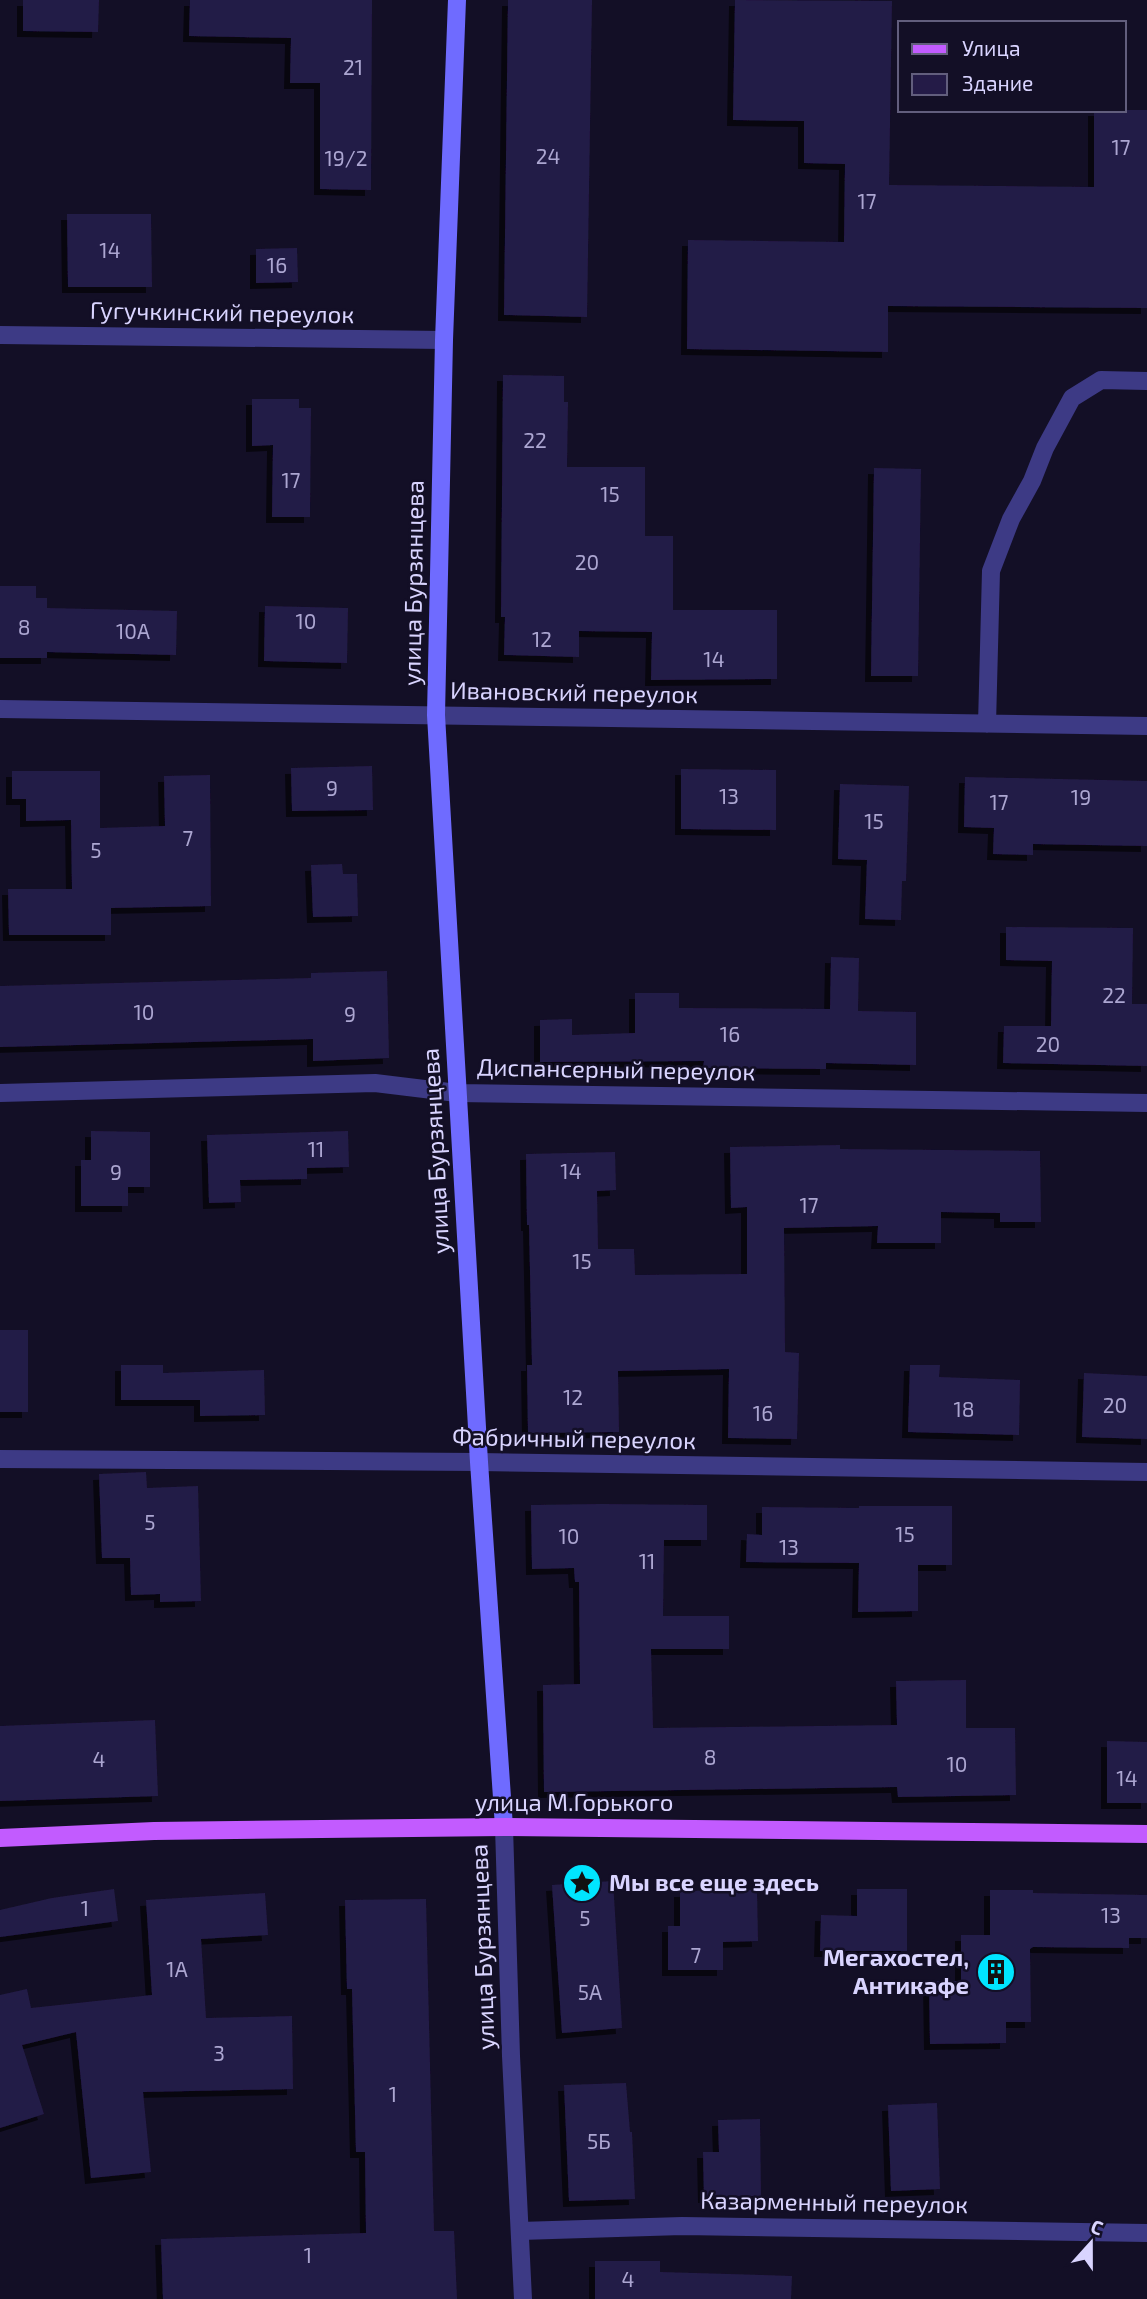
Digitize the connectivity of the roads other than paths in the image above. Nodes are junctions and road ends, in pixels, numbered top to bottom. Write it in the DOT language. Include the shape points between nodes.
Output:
graph roads {
  1 [pos="457,0"];
  2 [pos="0,335"];
  3 [pos="444,340"];
  4 [pos="1147,381"];
  5 [pos="0,709"];
  6 [pos="436,715"];
  7 [pos="987,724"];
  8 [pos="1147,726"];
  9 [pos="0,1093"];
  10 [pos="457,1093"];
  11 [pos="1147,1103"];
  12 [pos="0,1459"];
  13 [pos="479,1462"];
  14 [pos="1147,1472"];
  15 [pos="504,1827"];
  16 [pos="1147,1834"];
  17 [pos="0,1838"];
  18 [pos="520,2231"];
  19 [pos="1147,2233"];
  20 [pos="523,2299"];
  1 -- 3 [label="street, улица Бурзянцева"];
  2 -- 3 [label="street, Гугучкинский переулок"];
  3 -- 6 [label="street, улица Бурзянцева"];
  4 -- 7 [label="street" via="1101,380 1072,398 1011,519 991,571"];
  5 -- 6 [label="street, Ивановский переулок"];
  6 -- 7 [label="street, Ивановский переулок"];
  6 -- 10 [label="street, улица Бурзянцева"];
  7 -- 8 [label="street, Ивановский переулок"];
  9 -- 10 [label="street, Диспансерный переулок" via="375,1083"];
  10 -- 11 [label="street, Диспансерный переулок"];
  10 -- 13 [label="street, улица Бурзянцева"];
  12 -- 13 [label="street, Фабричный переулок"];
  13 -- 14 [label="street, Фабричный переулок"];
  13 -- 15 [label="street, улица Бурзянцева"];
  15 -- 16 [label="main road, улица М.Горького"];
  15 -- 17 [label="main road, улица М.Горького" via="154,1831"];
  15 -- 18 [label="street, улица Бурзянцева"];
  18 -- 19 [label="street, Казарменный переулок" via="682,2225"];
  18 -- 20 [label="street, улица Бурзянцева"];
}
